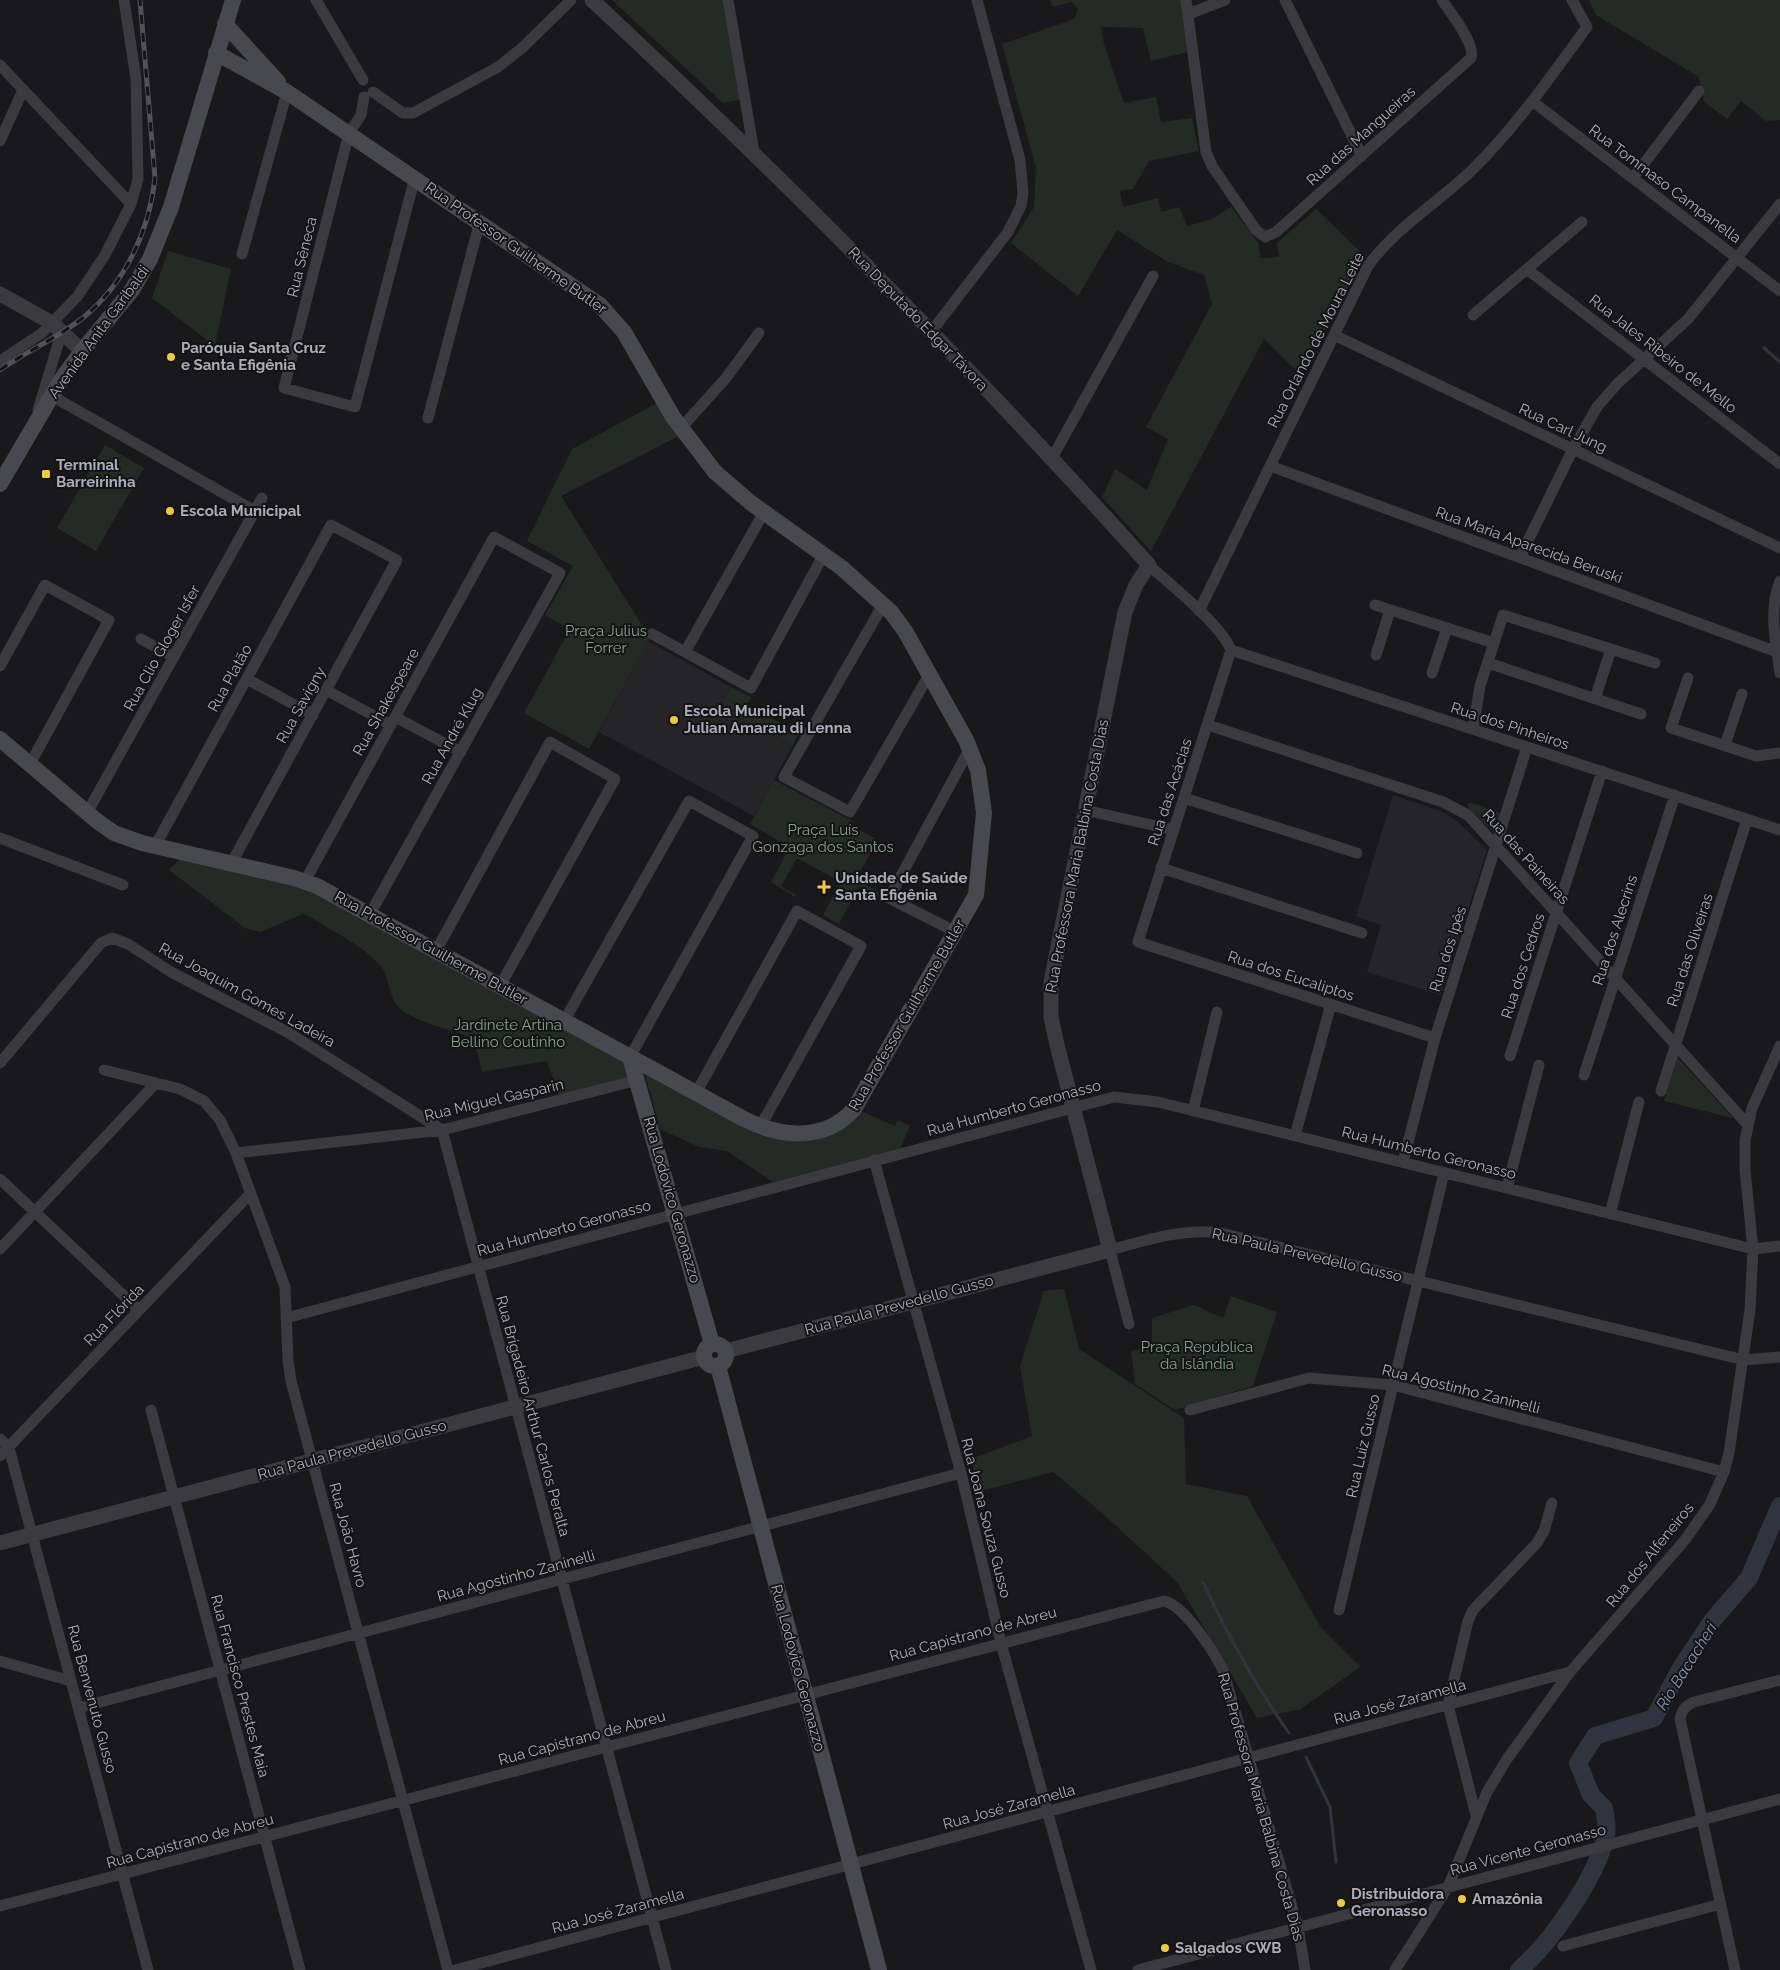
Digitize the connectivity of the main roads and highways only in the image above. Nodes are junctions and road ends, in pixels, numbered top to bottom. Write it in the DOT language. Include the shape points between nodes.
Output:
graph roads {
  1 [pos="233,0"];
  2 [pos="225,24"];
  3 [pos="216,53"];
  4 [pos="286,92"];
  5 [pos="0,484"];
  6 [pos="0,739"];
  7 [pos="630,1057"];
  8 [pos="879,1970"];
  1 -- 2 [label="main road, Avenida Anita Garibaldi"];
  2 -- 3 [label="main road, Avenida Anita Garibaldi"];
  2 -- 4 [label="main road, Rua Professor Guilherme Butler"];
  3 -- 4 [label="main road, Rua Professor Guilherme Butler"];
  3 -- 5 [label="main road, Avenida Anita Garibaldi" via="160,240 132,290 82,351 52,396"];
  4 -- 7 [label="main road, Rua Professor Guilherme Butler" via="480,221 608,312 624,332 680,428 727,484 824,554 884,604 899,621 970,748 982,784 984,813 976,895 848,1116 831,1126 800,1135 781,1133 760,1127"];
  6 -- 7 [label="main road, Rua Professor Guilherme Butler" via="114,832 155,846 305,881"];
  7 -- 8 [label="main road, Rua Lodovico Geronazzo" via="715,1354"];
}
